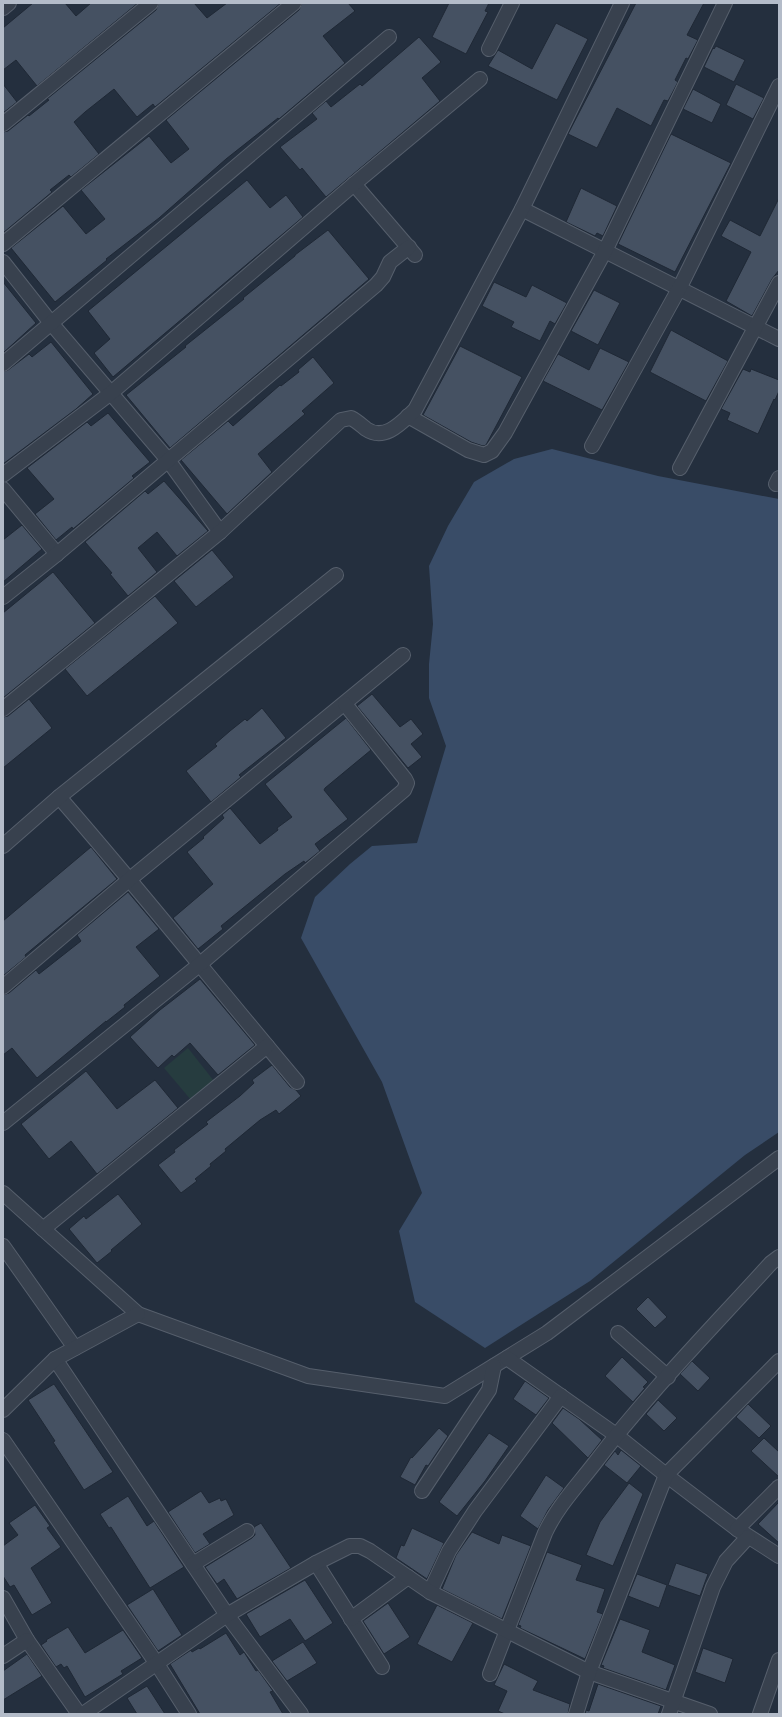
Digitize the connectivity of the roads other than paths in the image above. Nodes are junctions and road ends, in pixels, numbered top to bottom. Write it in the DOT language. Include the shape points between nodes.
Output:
graph roads {
  1 [pos="10,3"];
  2 [pos="151,3"];
  3 [pos="294,3"];
  4 [pos="512,3"];
  5 [pos="622,3"];
  6 [pos="725,3"];
  7 [pos="3,8"];
  8 [pos="390,37"];
  9 [pos="489,50"];
  10 [pos="480,79"];
  11 [pos="779,86"];
  12 [pos="3,124"];
  13 [pos="354,184"];
  14 [pos="522,209"];
  15 [pos="3,244"];
  16 [pos="605,251"];
  17 [pos="3,262"];
  18 [pos="779,283"];
  19 [pos="680,287"];
  20 [pos="51,323"];
  21 [pos="756,327"];
  22 [pos="779,339"];
  23 [pos="3,364"];
  24 [pos="111,393"];
  25 [pos="408,416"];
  26 [pos="592,446"];
  27 [pos="168,460"];
  28 [pos="680,468"];
  29 [pos="3,475"];
  30 [pos="3,489"];
  31 [pos="220,532"];
  32 [pos="57,554"];
  33 [pos="336,575"];
  34 [pos="3,596"];
  35 [pos="403,656"];
  36 [pos="345,704"];
  37 [pos="3,709"];
  38 [pos="59,797"];
  39 [pos="3,846"];
  40 [pos="130,879"];
  41 [pos="199,965"];
  42 [pos="3,987"];
  43 [pos="267,1046"];
  44 [pos="297,1082"];
  45 [pos="3,1123"];
  46 [pos="779,1158"];
  47 [pos="3,1193"];
  48 [pos="43,1229"];
  49 [pos="3,1246"];
  50 [pos="776,1264"];
  51 [pos="138,1314"];
  52 [pos="618,1333"];
  53 [pos="75,1348"];
  54 [pos="507,1358"];
  55 [pos="56,1359"];
  56 [pos="779,1362"];
  57 [pos="494,1366"];
  58 [pos="668,1377"];
  59 [pos="561,1396"];
  60 [pos="3,1410"];
  61 [pos="616,1435"];
  62 [pos="3,1440"];
  63 [pos="666,1475"];
  64 [pos="779,1487"];
  65 [pos="422,1491"];
  66 [pos="247,1531"];
  67 [pos="743,1533"];
  68 [pos="779,1556"];
  69 [pos="316,1563"];
  70 [pos="193,1564"];
  71 [pos="408,1577"];
  72 [pos="430,1592"];
  73 [pos="3,1598"];
  74 [pos="227,1615"];
  75 [pos="351,1619"];
  76 [pos="506,1631"];
  77 [pos="27,1640"];
  78 [pos="3,1656"];
  79 [pos="779,1660"];
  80 [pos="157,1664"];
  81 [pos="382,1667"];
  82 [pos="589,1672"];
  83 [pos="490,1674"];
  84 [pos="672,1707"];
  85 [pos="79,1714"];
  86 [pos="83,1714"];
  87 [pos="189,1714"];
  88 [pos="301,1714"];
  89 [pos="576,1714"];
  90 [pos="710,1714"];
  91 [pos="760,1714"];
  1 -- 7 [label="street"];
  2 -- 12 [label="street"];
  3 -- 15 [label="street"];
  4 -- 9 [label="street"];
  5 -- 14 [label="street"];
  6 -- 16 [label="street"];
  8 -- 20 [label="street"];
  10 -- 13 [label="street"];
  11 -- 19 [label="street"];
  13 -- 24 [label="street"];
  13 -- 27 [label="street" via="412,251 390,262 376,285"];
  14 -- 16 [label="street"];
  14 -- 25 [label="street" via="415,410"];
  16 -- 19 [label="street"];
  16 -- 25 [label="street" via="505,434 492,451 484,456 468,450"];
  17 -- 20 [label="street"];
  18 -- 21 [label="street"];
  19 -- 21 [label="street"];
  19 -- 26 [label="street"];
  20 -- 23 [label="street"];
  20 -- 24 [label="street"];
  21 -- 22 [label="street"];
  21 -- 28 [label="street"];
  24 -- 27 [label="street"];
  24 -- 29 [label="street"];
  25 -- 31 [label="street" via="394,429 384,433 367,430 351,418 341,420"];
  27 -- 31 [label="street"];
  27 -- 32 [label="street"];
  30 -- 32 [label="street"];
  31 -- 37 [label="street"];
  32 -- 34 [label="street"];
  33 -- 38 [label="street"];
  35 -- 36 [label="street"];
  36 -- 40 [label="street"];
  36 -- 41 [label="street" via="405,779 407,787"];
  38 -- 39 [label="street"];
  38 -- 40 [label="street"];
  40 -- 41 [label="street"];
  40 -- 42 [label="street"];
  41 -- 43 [label="street"];
  41 -- 45 [label="street"];
  43 -- 44 [label="street"];
  43 -- 48 [label="street"];
  46 -- 54 [label="street" via="547,1334"];
  47 -- 48 [label="street"];
  48 -- 51 [label="street"];
  49 -- 53 [label="street"];
  50 -- 58 [label="street"];
  51 -- 53 [label="street"];
  51 -- 57 [label="street" via="308,1376 445,1396"];
  52 -- 58 [label="street"];
  53 -- 55 [label="street"];
  54 -- 57 [label="street"];
  54 -- 59 [label="street"];
  55 -- 60 [label="street"];
  55 -- 70 [label="street"];
  56 -- 63 [label="street"];
  57 -- 65 [label="street" via="489,1390"];
  58 -- 61 [label="street"];
  59 -- 61 [label="street"];
  59 -- 72 [label="street" via="475,1511 449,1551"];
  61 -- 63 [label="street"];
  61 -- 76 [label="street" via="551,1520"];
  62 -- 80 [label="street"];
  63 -- 67 [label="street"];
  63 -- 82 [label="street"];
  64 -- 67 [label="street"];
  66 -- 70 [label="street"];
  67 -- 68 [label="street"];
  67 -- 84 [label="street" via="713,1587"];
  69 -- 71 [label="street" via="350,1546 360,1546"];
  69 -- 74 [label="street"];
  69 -- 75 [label="street"];
  70 -- 74 [label="street"];
  71 -- 72 [label="street"];
  71 -- 75 [label="street"];
  72 -- 76 [label="street"];
  73 -- 77 [label="street"];
  74 -- 80 [label="street"];
  74 -- 88 [label="street"];
  75 -- 81 [label="street"];
  76 -- 82 [label="street"];
  76 -- 83 [label="street"];
  77 -- 78 [label="street"];
  77 -- 85 [label="street"];
  79 -- 91 [label="street"];
  80 -- 86 [label="street"];
  80 -- 87 [label="street"];
  82 -- 84 [label="street"];
  82 -- 89 [label="street"];
  84 -- 90 [label="street"];
}
